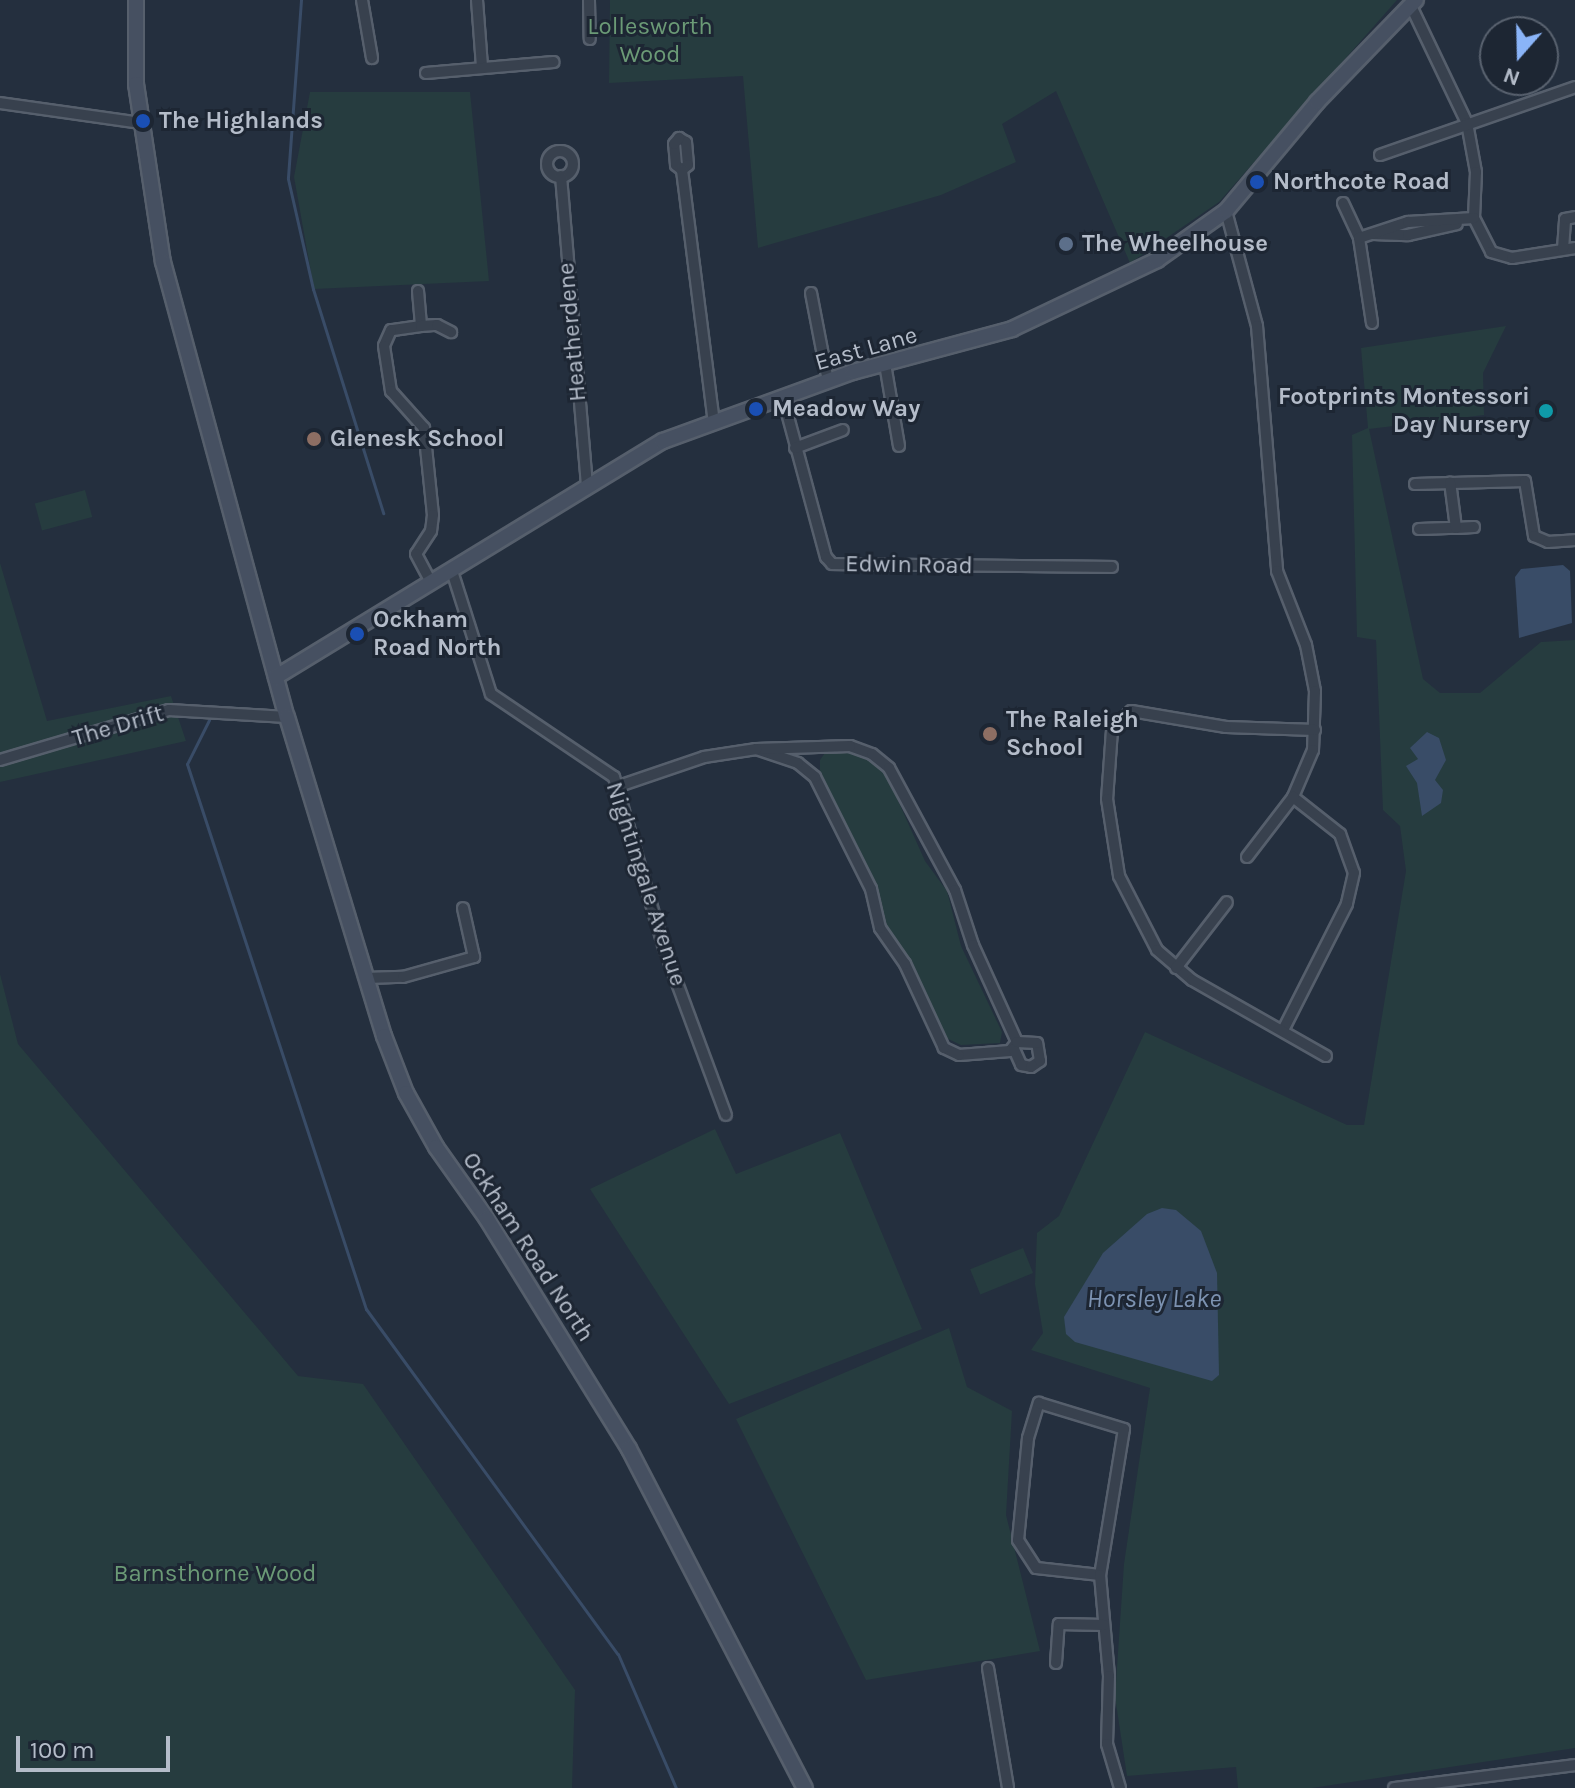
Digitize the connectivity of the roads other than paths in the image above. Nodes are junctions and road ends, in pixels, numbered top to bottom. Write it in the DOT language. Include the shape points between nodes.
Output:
graph roads {
  1 [pos="136,0"];
  2 [pos="362,0"];
  3 [pos="477,0"];
  4 [pos="589,0"];
  5 [pos="1413,2"];
  6 [pos="590,39"];
  7 [pos="372,58"];
  8 [pos="554,62"];
  9 [pos="482,67"];
  10 [pos="426,73"];
  11 [pos="1575,87"];
  12 [pos="0,103"];
  13 [pos="140,123"];
  14 [pos="1467,123"];
  15 [pos="1380,155"];
  16 [pos="682,170"];
  17 [pos="561,176"];
  18 [pos="1343,203"];
  19 [pos="1226,211"];
  20 [pos="1575,217"];
  21 [pos="1474,218"];
  22 [pos="1359,238"];
  23 [pos="1575,248"];
  24 [pos="1563,249"];
  25 [pos="418,291"];
  26 [pos="811,293"];
  27 [pos="1372,323"];
  28 [pos="421,326"];
  29 [pos="451,332"];
  30 [pos="885,364"];
  31 [pos="828,381"];
  32 [pos="783,398"];
  33 [pos="714,422"];
  34 [pos="843,430"];
  35 [pos="899,446"];
  36 [pos="795,448"];
  37 [pos="1450,482"];
  38 [pos="1415,484"];
  39 [pos="587,487"];
  40 [pos="1474,527"];
  41 [pos="1456,528"];
  42 [pos="1419,529"];
  43 [pos="1575,540"];
  44 [pos="1112,567"];
  45 [pos="452,571"];
  46 [pos="431,582"];
  47 [pos="276,677"];
  48 [pos="287,717"];
  49 [pos="1315,730"];
  50 [pos="825,747"];
  51 [pos="756,749"];
  52 [pos="0,760"];
  53 [pos="815,777"];
  54 [pos="619,786"];
  55 [pos="1293,797"];
  56 [pos="1247,857"];
  57 [pos="1227,902"];
  58 [pos="463,908"];
  59 [pos="1176,968"];
  60 [pos="366,978"];
  61 [pos="1283,1030"];
  62 [pos="1326,1056"];
  63 [pos="726,1115"];
  64 [pos="1100,1575"];
  65 [pos="1104,1625"];
  66 [pos="1056,1663"];
  67 [pos="988,1668"];
  68 [pos="1575,1765"];
  69 [pos="805,1788"];
  70 [pos="1008,1788"];
  71 [pos="1120,1788"];
  72 [pos="1394,1788"];
  1 -- 13 [label="main road, Ockham Road North"];
  2 -- 7 [label="street"];
  3 -- 9 [label="street"];
  4 -- 6 [label="street"];
  5 -- 14 [label="street"];
  5 -- 19 [label="main road, East Lane"];
  8 -- 9 [label="street"];
  9 -- 10 [label="street"];
  11 -- 14 [label="street"];
  12 -- 13 [label="street"];
  13 -- 47 [label="main road, Ockham Road North" via="165,271"];
  14 -- 15 [label="street"];
  14 -- 21 [label="street" via="1476,172"];
  16 -- 33 [label="street"];
  17 -- 39 [label="street, Heatherdene"];
  18 -- 22 [label="street"];
  19 -- 30 [label="main road, East Lane" via="1157,260 1036,318 986,338"];
  19 -- 49 [label="street" via="1257,326 1277,571 1306,645 1315,691"];
  20 -- 24 [label="street" via="1565,219"];
  21 -- 22 [label="street" via="1408,222"];
  21 -- 24 [label="street" via="1491,252 1512,258"];
  22 -- 27 [label="street"];
  23 -- 24 [label="street"];
  25 -- 28 [label="street"];
  26 -- 31 [label="street"];
  28 -- 29 [label="street" via="437,325"];
  28 -- 46 [label="street" via="391,330 384,346 391,391 424,428 433,515 431,531 416,554"];
  30 -- 31 [label="main road, East Lane"];
  30 -- 35 [label="street"];
  31 -- 32 [label="main road, East Lane"];
  32 -- 33 [label="main road, East Lane"];
  32 -- 36 [label="street, Edwin Road"];
  33 -- 39 [label="main road, East Lane" via="663,441"];
  34 -- 36 [label="street"];
  36 -- 44 [label="street, Edwin Road" via="832,564"];
  37 -- 38 [label="street"];
  37 -- 41 [label="street"];
  37 -- 43 [label="street" via="1525,481 1534,536 1548,542"];
  39 -- 45 [label="main road, East Lane"];
  40 -- 41 [label="street"];
  41 -- 42 [label="street"];
  45 -- 46 [label="main road, East Lane"];
  45 -- 54 [label="street, Nightingale Avenue" via="491,694 604,768"];
  46 -- 47 [label="main road, East Lane"];
  47 -- 48 [label="main road, Ockham Road North"];
  48 -- 52 [label="street, The Drift" via="169,710"];
  48 -- 60 [label="main road, Ockham Road North"];
  49 -- 55 [label="street" via="1310,762"];
  49 -- 59 [label="street" via="1226,727 1137,710 1114,725 1107,799 1115,861 1139,920"];
  50 -- 51 [label="street"];
  50 -- 53 [label="street" via="810,757"];
  50 -- 53 [label="street" via="865,750 893,774 960,899 968,935 1015,1046 959,1055 944,1048 905,964 880,928 871,889"];
  51 -- 53 [label="street" via="798,763"];
  51 -- 54 [label="street" via="712,755"];
  54 -- 63 [label="street, Nightingale Avenue" via="652,912"];
  55 -- 56 [label="street"];
  55 -- 61 [label="street" via="1340,834 1354,873 1347,904"];
  57 -- 59 [label="street"];
  58 -- 60 [label="street" via="474,957 403,977"];
  59 -- 61 [label="street"];
  60 -- 69 [label="main road, Ockham Road North" via="406,1093 629,1449"];
  61 -- 62 [label="street"];
  64 -- 64 [label="street" via="1124,1429 1039,1403 1028,1438 1018,1540 1036,1568"];
  64 -- 65 [label="street"];
  65 -- 66 [label="street" via="1059,1624"];
  65 -- 71 [label="street" via="1107,1744"];
  67 -- 70 [label="street"];
  68 -- 72 [label="street"];
}
